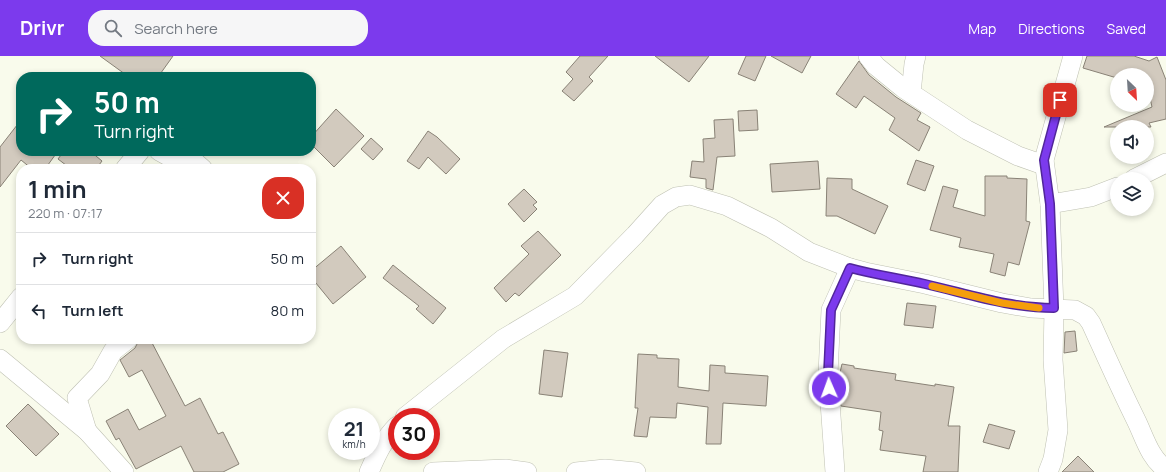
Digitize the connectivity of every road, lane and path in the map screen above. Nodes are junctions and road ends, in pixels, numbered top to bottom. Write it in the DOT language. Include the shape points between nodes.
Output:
graph roads {
  1 [pos="868,56"];
  2 [pos="916,56"];
  3 [pos="1073,56"];
  4 [pos="911,93"];
  5 [pos="136,156"];
  6 [pos="188,156"];
  7 [pos="1044,160"];
  8 [pos="1166,163"];
  9 [pos="129,164"];
  10 [pos="197,164"];
  11 [pos="1148,172"];
  12 [pos="1110,190"];
  13 [pos="1050,204"];
  14 [pos="850,268"];
  15 [pos="16,303"];
  16 [pos="1054,308"];
  17 [pos="0,323"];
  18 [pos="122,344"];
  19 [pos="0,359"];
  20 [pos="416,408"];
  21 [pos="87,431"];
  22 [pos="388,435"];
  23 [pos="1166,469"];
  24 [pos="124,472"];
  25 [pos="369,472"];
  26 [pos="433,472"];
  27 [pos="526,472"];
  28 [pos="576,472"];
  29 [pos="636,472"];
  30 [pos="835,472"];
  31 [pos="1048,472"];
  1 -- 4 [label="street" via="876,66"];
  2 -- 4 [label="street"];
  3 -- 7 [label="street"];
  4 -- 7 [label="street" via="967,130 1018,156 1038,163"];
  5 -- 9 [label="street"];
  6 -- 10 [label="street"];
  7 -- 13 [label="street"];
  8 -- 11 [label="street"];
  12 -- 13 [label="street" via="1091,198"];
  13 -- 16 [label="street"];
  14 -- 16 [label="street" via="1002,303 1031,308"];
  14 -- 20 [label="street" via="809,252 771,228 728,206 690,195 676,197 662,205 575,296 503,339"];
  14 -- 30 [label="street" via="831,310 828,374"];
  15 -- 17 [label="street"];
  16 -- 23 [label="street" via="1074,310 1086,316 1091,323 1153,456"];
  16 -- 31 [label="street" via="1053,360 1058,430"];
  18 -- 21 [label="street" via="114,350 100,374 77,398"];
  19 -- 21 [label="street"];
  21 -- 24 [label="street"];
  22 -- 25 [label="street"];
  26 -- 27 [label="street" via="506,468"];
  28 -- 29 [label="street" via="605,469"];
}
